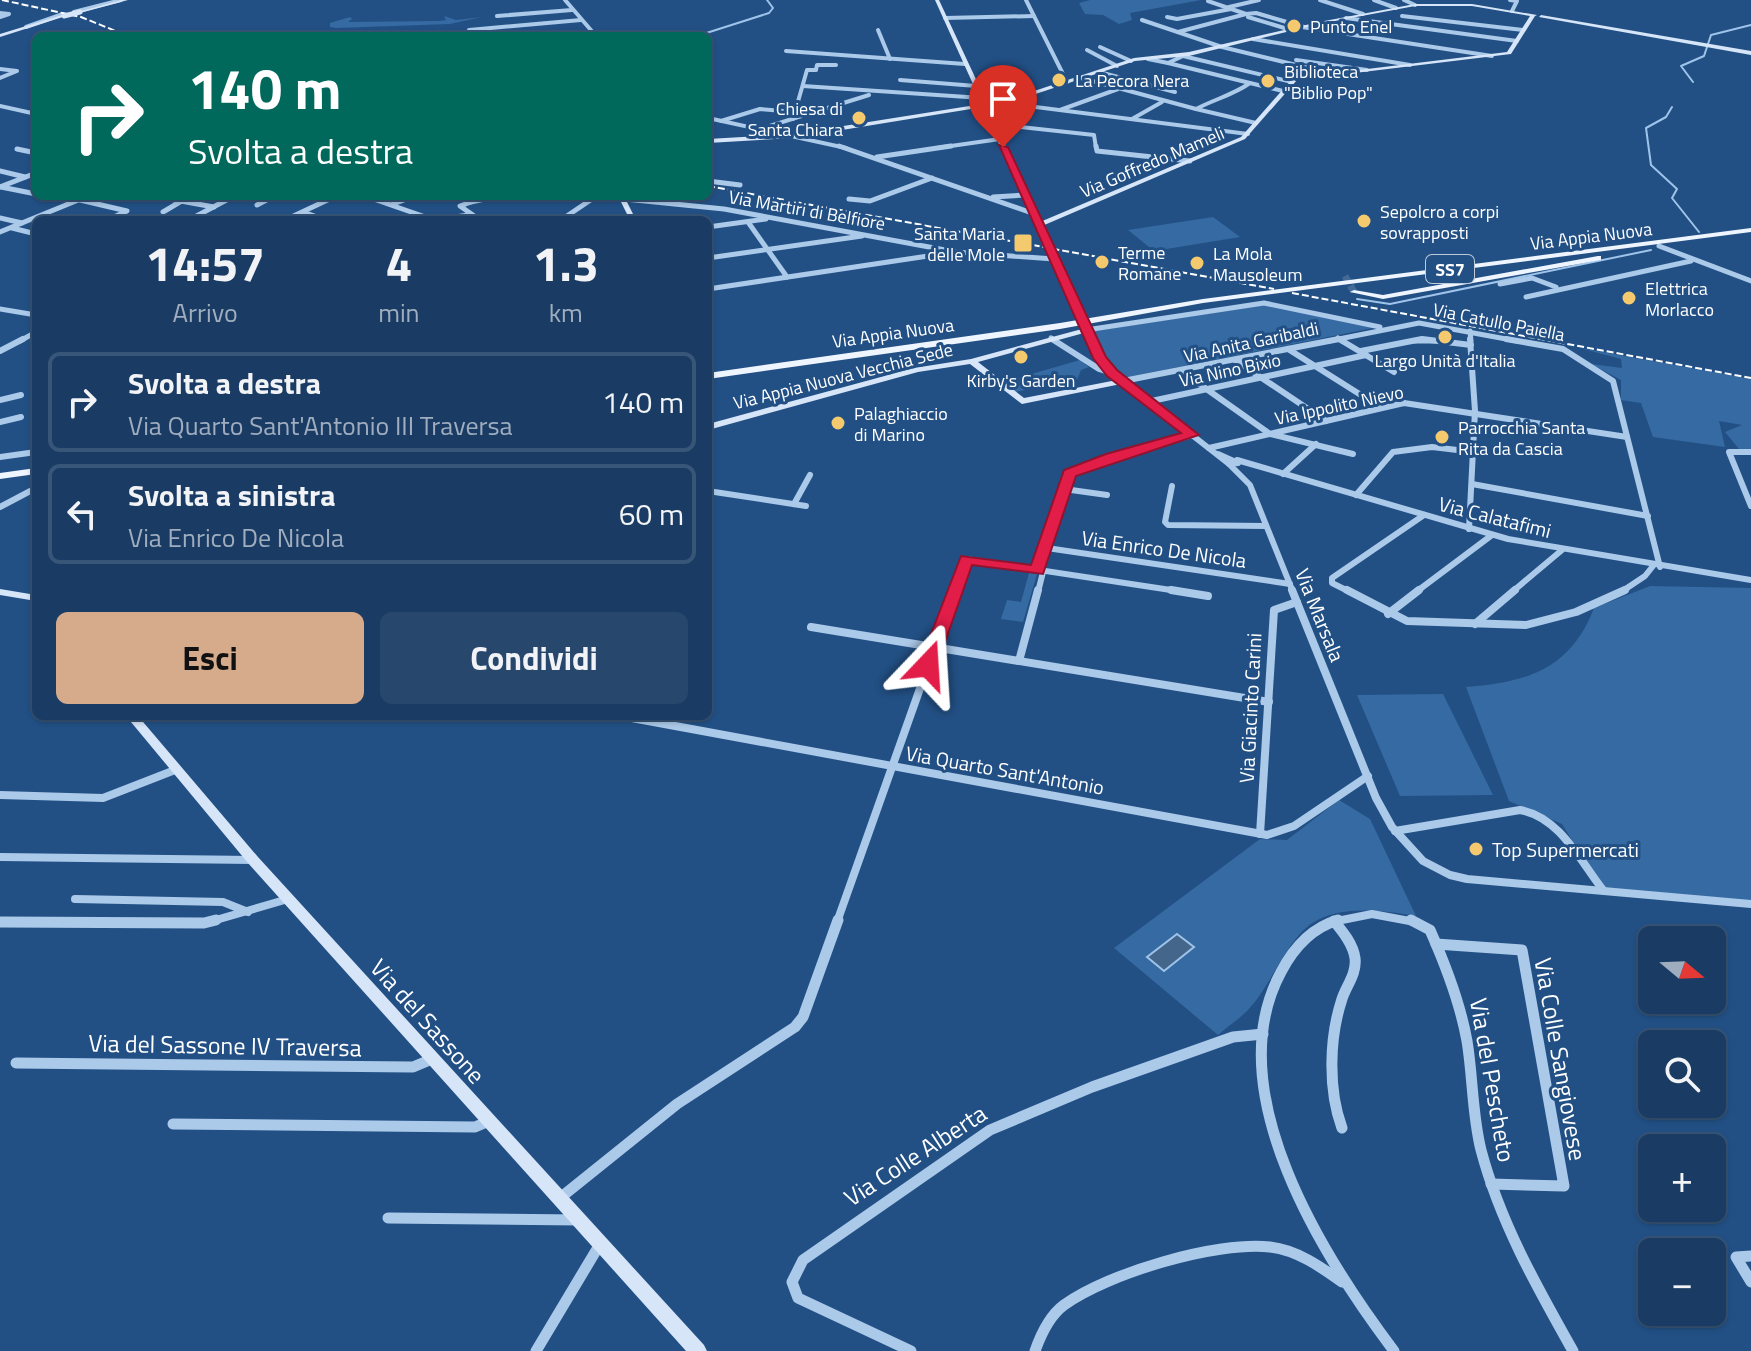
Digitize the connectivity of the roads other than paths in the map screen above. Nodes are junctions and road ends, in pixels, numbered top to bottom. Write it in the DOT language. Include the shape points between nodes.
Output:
graph roads {
  1 [pos="123,0"];
  2 [pos="565,0"];
  3 [pos="937,0"];
  4 [pos="1026,0"];
  5 [pos="1259,0"];
  6 [pos="1320,0"];
  7 [pos="1374,0"];
  8 [pos="1404,0"];
  9 [pos="1510,0"];
  10 [pos="1208,1"];
  11 [pos="1463,2"];
  12 [pos="1415,5"];
  13 [pos="11,7"];
  14 [pos="1229,8"];
  15 [pos="1396,8"];
  16 [pos="572,10"];
  17 [pos="1512,11"];
  18 [pos="0,13"];
  19 [pos="66,14"];
  20 [pos="1363,14"];
  21 [pos="1247,15"];
  22 [pos="497,16"];
  23 [pos="1034,16"];
  24 [pos="1402,16"];
  25 [pos="1535,16"];
  26 [pos="1167,17"];
  27 [pos="945,18"];
  28 [pos="1346,18"];
  29 [pos="581,20"];
  30 [pos="1142,20"];
  31 [pos="1303,27"];
  32 [pos="469,30"];
  33 [pos="878,30"];
  34 [pos="1292,30"];
  35 [pos="1523,30"];
  36 [pos="589,32"];
  37 [pos="1178,32"];
  38 [pos="0,34"];
  39 [pos="1253,39"];
  40 [pos="1517,41"];
  41 [pos="1100,47"];
  42 [pos="1222,47"];
  43 [pos="1087,50"];
  44 [pos="786,51"];
  45 [pos="1751,53"];
  46 [pos="1183,56"];
  47 [pos="1260,56"];
  48 [pos="1492,56"];
  49 [pos="1478,58"];
  50 [pos="890,59"];
  51 [pos="1148,59"];
  52 [pos="1131,61"];
  53 [pos="1168,63"];
  54 [pos="965,64"];
  55 [pos="836,65"];
  56 [pos="1410,65"];
  57 [pos="1117,66"];
  58 [pos="0,69"];
  59 [pos="1367,70"];
  60 [pos="1099,72"];
  61 [pos="1333,74"];
  62 [pos="0,78"];
  63 [pos="1081,78"];
  64 [pos="1300,78"];
  65 [pos="1282,79"];
  66 [pos="900,80"];
  67 [pos="15,81"];
  68 [pos="1067,82"];
  69 [pos="1292,82"];
  70 [pos="1250,83"];
  71 [pos="803,86"];
  72 [pos="976,86"];
  73 [pos="1119,89"];
  74 [pos="1283,91"];
  75 [pos="1175,92"];
  76 [pos="866,94"];
  77 [pos="1162,101"];
  78 [pos="989,103"];
  79 [pos="0,106"];
  80 [pos="1196,109"];
  81 [pos="1057,111"];
  82 [pos="795,112"];
  83 [pos="32,113"];
  84 [pos="987,113"];
  85 [pos="712,119"];
  86 [pos="793,119"];
  87 [pos="1130,120"];
  88 [pos="720,121"];
  89 [pos="1256,123"];
  90 [pos="993,124"];
  91 [pos="762,130"];
  92 [pos="1248,134"];
  93 [pos="793,136"];
  94 [pos="769,138"];
  95 [pos="1000,139"];
  96 [pos="712,141"];
  97 [pos="17,149"];
  98 [pos="32,152"];
  99 [pos="872,157"];
  100 [pos="1190,161"];
  101 [pos="0,171"];
  102 [pos="32,174"];
  103 [pos="25,177"];
  104 [pos="933,177"];
  105 [pos="712,182"];
  106 [pos="740,185"];
  107 [pos="0,187"];
  108 [pos="32,193"];
  109 [pos="1025,195"];
  110 [pos="989,197"];
  111 [pos="849,199"];
  112 [pos="77,200"];
  113 [pos="175,200"];
  114 [pos="227,200"];
  115 [pos="266,200"];
  116 [pos="328,200"];
  117 [pos="378,200"];
  118 [pos="404,200"];
  119 [pos="466,200"];
  120 [pos="480,200"];
  121 [pos="591,200"];
  122 [pos="652,200"];
  123 [pos="180,201"];
  124 [pos="471,202"];
  125 [pos="392,204"];
  126 [pos="257,205"];
  127 [pos="214,207"];
  128 [pos="163,212"];
  129 [pos="303,212"];
  130 [pos="1032,213"];
  131 [pos="469,215"];
  132 [pos="39,216"];
  133 [pos="116,216"];
  134 [pos="197,216"];
  135 [pos="294,216"];
  136 [pos="314,216"];
  137 [pos="424,216"];
  138 [pos="462,216"];
  139 [pos="567,216"];
  140 [pos="0,218"];
  141 [pos="775,218"];
  142 [pos="32,219"];
  143 [pos="748,222"];
  144 [pos="22,223"];
  145 [pos="1038,225"];
  146 [pos="712,226"];
  147 [pos="12,227"];
  148 [pos="1751,231"];
  149 [pos="0,232"];
  150 [pos="32,233"];
  151 [pos="871,235"];
  152 [pos="1659,246"];
  153 [pos="768,250"];
  154 [pos="1623,251"];
  155 [pos="956,252"];
  156 [pos="712,257"];
  157 [pos="1054,259"];
  158 [pos="1691,261"];
  159 [pos="1408,274"];
  160 [pos="1345,276"];
  161 [pos="787,277"];
  162 [pos="1751,281"];
  163 [pos="1500,284"];
  164 [pos="712,288"];
  165 [pos="1561,288"];
  166 [pos="1354,292"];
  167 [pos="1526,297"];
  168 [pos="0,309"];
  169 [pos="1150,310"];
  170 [pos="32,314"];
  171 [pos="1082,327"];
  172 [pos="1385,328"];
  173 [pos="1470,331"];
  174 [pos="32,334"];
  175 [pos="1051,338"];
  176 [pos="1338,338"];
  177 [pos="1471,345"];
  178 [pos="1287,349"];
  179 [pos="0,352"];
  180 [pos="1363,353"];
  181 [pos="1235,360"];
  182 [pos="972,361"];
  183 [pos="1314,366"];
  184 [pos="1181,371"];
  185 [pos="1394,372"];
  186 [pos="712,373"];
  187 [pos="1112,373"];
  188 [pos="1261,377"];
  189 [pos="1123,381"];
  190 [pos="1106,384"];
  191 [pos="1206,389"];
  192 [pos="21,395"];
  193 [pos="0,400"];
  194 [pos="1147,402"];
  195 [pos="1380,407"];
  196 [pos="1475,413"];
  197 [pos="21,417"];
  198 [pos="1326,421"];
  199 [pos="0,422"];
  200 [pos="712,426"];
  201 [pos="1270,434"];
  202 [pos="1192,435"];
  203 [pos="1627,437"];
  204 [pos="1316,444"];
  205 [pos="1209,448"];
  206 [pos="1474,452"];
  207 [pos="1751,452"];
  208 [pos="32,453"];
  209 [pos="1353,454"];
  210 [pos="0,457"];
  211 [pos="1235,464"];
  212 [pos="32,472"];
  213 [pos="1283,474"];
  214 [pos="810,475"];
  215 [pos="0,476"];
  216 [pos="1472,484"];
  217 [pos="1172,486"];
  218 [pos="1064,489"];
  219 [pos="32,490"];
  220 [pos="712,492"];
  221 [pos="1107,495"];
  222 [pos="1356,495"];
  223 [pos="794,504"];
  224 [pos="806,506"];
  225 [pos="1751,506"];
  226 [pos="0,507"];
  227 [pos="1424,515"];
  228 [pos="1648,516"];
  229 [pos="1266,526"];
  230 [pos="1469,529"];
  231 [pos="1492,535"];
  232 [pos="1047,548"];
  233 [pos="1562,550"];
  234 [pos="1657,567"];
  235 [pos="1040,571"];
  236 [pos="1751,580"];
  237 [pos="1290,584"];
  238 [pos="0,592"];
  239 [pos="1208,596"];
  240 [pos="32,597"];
  241 [pos="1297,602"];
  242 [pos="1388,614"];
  243 [pos="1475,624"];
  244 [pos="811,627"];
  245 [pos="935,647"];
  246 [pos="1019,661"];
  247 [pos="1269,702"];
  248 [pos="135,720"];
  249 [pos="642,720"];
  250 [pos="891,767"];
  251 [pos="175,770"];
  252 [pos="1368,776"];
  253 [pos="0,795"];
  254 [pos="1395,831"];
  255 [pos="1260,834"];
  256 [pos="0,857"];
  257 [pos="253,860"];
  258 [pos="1603,890"];
  259 [pos="75,899"];
  260 [pos="288,899"];
  261 [pos="1751,904"];
  262 [pos="248,912"];
  263 [pos="1334,921"];
  264 [pos="0,922"];
  265 [pos="1436,944"];
  266 [pos="1263,1034"];
  267 [pos="432,1059"];
  268 [pos="16,1063"];
  269 [pos="489,1121"];
  270 [pos="173,1124"];
  271 [pos="1342,1128"];
  272 [pos="1491,1184"];
  273 [pos="560,1198"];
  274 [pos="388,1218"];
  275 [pos="580,1220"];
  276 [pos="601,1243"];
  277 [pos="1751,1256"];
  278 [pos="1751,1282"];
  279 [pos="1345,1285"];
  280 [pos="536,1351"];
  281 [pos="698,1351"];
  282 [pos="911,1351"];
  283 [pos="1035,1351"];
  284 [pos="1394,1351"];
  285 [pos="1573,1351"];
  1 -- 19 [label="street"];
  1 -- 19 [label="street, bridge"];
  2 -- 16 [label="street"];
  3 -- 27 [label="street"];
  4 -- 23 [label="street"];
  5 -- 14 [label="street"];
  6 -- 20 [label="street"];
  7 -- 15 [label="street"];
  8 -- 12 [label="street"];
  9 -- 17 [label="street" via="1517,1"];
  10 -- 14 [label="street"];
  11 -- 12 [label="street"];
  11 -- 17 [label="street"];
  12 -- 15 [label="street"];
  13 -- 18 [label="street"];
  14 -- 21 [label="street"];
  14 -- 26 [label="street"];
  15 -- 20 [label="street"];
  16 -- 22 [label="street"];
  16 -- 29 [label="street"];
  17 -- 25 [label="street"];
  19 -- 38 [label="street"];
  20 -- 28 [label="street"];
  21 -- 31 [label="street"];
  21 -- 34 [label="street"];
  21 -- 37 [label="street"];
  23 -- 27 [label="street"];
  23 -- 68 [label="street"];
  24 -- 35 [label="street"];
  25 -- 35 [label="street"];
  25 -- 45 [label="street"];
  27 -- 54 [label="street"];
  28 -- 31 [label="street"];
  28 -- 40 [label="street"];
  29 -- 32 [label="street"];
  29 -- 36 [label="street"];
  30 -- 37 [label="street"];
  31 -- 34 [label="street"];
  31 -- 48 [label="street"];
  33 -- 50 [label="street"];
  34 -- 39 [label="street"];
  34 -- 49 [label="street"];
  35 -- 40 [label="street"];
  37 -- 42 [label="street"];
  39 -- 42 [label="street"];
  39 -- 56 [label="street"];
  40 -- 48 [label="street, Via Goffredo Mameli" via="1511,53"];
  41 -- 52 [label="street"];
  42 -- 46 [label="street"];
  42 -- 47 [label="street"];
  43 -- 57 [label="street"];
  44 -- 50 [label="street"];
  46 -- 51 [label="street"];
  46 -- 53 [label="street"];
  46 -- 65 [label="street"];
  47 -- 59 [label="street"];
  47 -- 61 [label="street"];
  48 -- 49 [label="street, Via Goffredo Mameli"];
  49 -- 56 [label="street, Via Goffredo Mameli"];
  50 -- 54 [label="street"];
  51 -- 52 [label="street"];
  51 -- 53 [label="street"];
  52 -- 57 [label="street"];
  53 -- 70 [label="street"];
  54 -- 72 [label="street"];
  55 -- 71 [label="street" via="807,70"];
  56 -- 59 [label="street, Via Goffredo Mameli"];
  57 -- 60 [label="street"];
  58 -- 62 [label="street" via="17,71"];
  59 -- 61 [label="street, Via Goffredo Mameli"];
  60 -- 63 [label="street"];
  60 -- 75 [label="street"];
  61 -- 64 [label="street, Via Goffredo Mameli"];
  62 -- 67 [label="street"];
  63 -- 68 [label="street"];
  63 -- 73 [label="street"];
  64 -- 65 [label="street, Via Goffredo Mameli"];
  64 -- 69 [label="street, Via Goffredo Mameli"];
  65 -- 69 [label="street"];
  66 -- 72 [label="street"];
  68 -- 78 [label="street"];
  69 -- 74 [label="street, Via Goffredo Mameli"];
  70 -- 74 [label="street"];
  70 -- 80 [label="street"];
  71 -- 76 [label="street"];
  71 -- 82 [label="street"];
  72 -- 78 [label="street"];
  73 -- 77 [label="street"];
  73 -- 81 [label="street"];
  74 -- 89 [label="street, Via Goffredo Mameli"];
  76 -- 78 [label="street"];
  76 -- 86 [label="street"];
  77 -- 80 [label="street"];
  77 -- 87 [label="street"];
  78 -- 81 [label="street"];
  78 -- 84 [label="street"];
  78 -- 84 [label="street"];
  78 -- 93 [label="street"];
  79 -- 83 [label="street"];
  80 -- 89 [label="street"];
  81 -- 87 [label="street"];
  82 -- 86 [label="street"];
  82 -- 88 [label="street" via="760,109"];
  84 -- 90 [label="street"];
  85 -- 88 [label="street"];
  86 -- 91 [label="street"];
  87 -- 92 [label="street"];
  88 -- 91 [label="street"];
  89 -- 92 [label="street, Via Goffredo Mameli"];
  90 -- 95 [label="street"];
  90 -- 100 [label="street" via="1094,135 1097,151"];
  91 -- 93 [label="street"];
  91 -- 94 [label="street"];
  92 -- 100 [label="street, Via Goffredo Mameli"];
  93 -- 94 [label="street"];
  93 -- 99 [label="street"];
  94 -- 96 [label="street"];
  95 -- 99 [label="street"];
  95 -- 109 [label="street"];
  97 -- 98 [label="street"];
  99 -- 104 [label="street"];
  100 -- 145 [label="street, Via Goffredo Mameli"];
  101 -- 103 [label="street"];
  102 -- 103 [label="street"];
  103 -- 107 [label="street"];
  104 -- 110 [label="street"];
  104 -- 111 [label="street" via="870,201"];
  105 -- 106 [label="street"];
  107 -- 108 [label="street"];
  109 -- 110 [label="street"];
  109 -- 130 [label="street"];
  110 -- 130 [label="street"];
  112 -- 132 [label="street"];
  112 -- 133 [label="street" via="127,211"];
  113 -- 123 [label="street"];
  114 -- 127 [label="street"];
  115 -- 126 [label="street"];
  116 -- 129 [label="street"];
  117 -- 125 [label="street"];
  118 -- 125 [label="street"];
  119 -- 124 [label="street"];
  120 -- 124 [label="street"];
  121 -- 139 [label="street, Via Martiri di Belfiore"];
  122 -- 141 [label="street, Via Martiri di Belfiore"];
  123 -- 127 [label="street"];
  123 -- 128 [label="street"];
  124 -- 131 [label="street" via="460,206"];
  125 -- 137 [label="street"];
  127 -- 134 [label="street"];
  129 -- 135 [label="street"];
  129 -- 136 [label="street"];
  130 -- 145 [label="street"];
  131 -- 138 [label="street"];
  140 -- 144 [label="street"];
  141 -- 143 [label="street"];
  141 -- 151 [label="street, Via Martiri di Belfiore"];
  142 -- 144 [label="street"];
  143 -- 146 [label="street"];
  143 -- 153 [label="street"];
  144 -- 147 [label="street"];
  145 -- 157 [label="street"];
  147 -- 149 [label="street"];
  147 -- 150 [label="street"];
  148 -- 152 [label="main road, Via Appia Nuova / SS7"];
  148 -- 159 [label="main road, Via Appia Nuova / SS7"];
  151 -- 153 [label="street"];
  151 -- 155 [label="street, Via Martiri di Belfiore"];
  152 -- 154 [label="main road, Via Appia Nuova / SS7"];
  152 -- 158 [label="street"];
  153 -- 156 [label="street"];
  153 -- 161 [label="street"];
  154 -- 166 [label="main road" via="1383,297"];
  154 -- 169 [label="main road, Via Appia Nuova / SS7"];
  155 -- 157 [label="street, Via Martiri di Belfiore"];
  155 -- 161 [label="street"];
  157 -- 171 [label="street"];
  158 -- 162 [label="street"];
  158 -- 165 [label="street"];
  159 -- 160 [label="main road"];
  159 -- 169 [label="main road, Via Appia Nuova / SS7"];
  161 -- 164 [label="street"];
  163 -- 165 [label="street" via="1532,278"];
  165 -- 167 [label="street"];
  168 -- 170 [label="street"];
  169 -- 171 [label="main road, Via Appia Nuova / SS7"];
  171 -- 172 [label="street, Via Catullo Paiella" via="1264,303"];
  171 -- 175 [label="street, Via Appia Nuova Vecchia Sede"];
  171 -- 186 [label="main road, Via Appia Nuova / SS7"];
  171 -- 187 [label="street"];
  172 -- 173 [label="street, Via Catullo Paiella" via="1424,323"];
  172 -- 176 [label="street, Via Anita Garibaldi"];
  173 -- 177 [label="street"];
  173 -- 203 [label="street, Via Catullo Paiella" via="1563,349 1608,376"];
  174 -- 179 [label="street"];
  175 -- 182 [label="street, Via Appia Nuova Vecchia Sede"];
  175 -- 187 [label="street"];
  176 -- 178 [label="street, Via Anita Garibaldi"];
  176 -- 180 [label="street"];
  177 -- 180 [label="street, Via Nino Bixio" via="1425,339"];
  177 -- 196 [label="street"];
  178 -- 181 [label="street, Via Anita Garibaldi"];
  178 -- 183 [label="street"];
  180 -- 183 [label="street, Via Nino Bixio"];
  180 -- 185 [label="street"];
  181 -- 184 [label="street, Via Anita Garibaldi"];
  181 -- 188 [label="street"];
  182 -- 190 [label="street" via="1022,401"];
  182 -- 200 [label="street, Via Appia Nuova Vecchia Sede" via="917,370"];
  183 -- 188 [label="street, Via Nino Bixio"];
  183 -- 195 [label="street"];
  184 -- 189 [label="street, Via Anita Garibaldi"];
  184 -- 191 [label="street"];
  187 -- 189 [label="street"];
  187 -- 190 [label="street"];
  188 -- 191 [label="street, Via Nino Bixio"];
  188 -- 198 [label="street"];
  189 -- 190 [label="street"];
  189 -- 194 [label="street, Via Calatafimi"];
  191 -- 194 [label="street, Via Nino Bixio"];
  191 -- 201 [label="street"];
  192 -- 193 [label="street"];
  194 -- 202 [label="street, Via Calatafimi"];
  195 -- 196 [label="street, Via Ippolito Nievo" via="1411,403"];
  195 -- 198 [label="street, Via Ippolito Nievo"];
  196 -- 203 [label="street, Via Ippolito Nievo"];
  196 -- 206 [label="street"];
  197 -- 199 [label="street"];
  198 -- 201 [label="street, Via Ippolito Nievo"];
  201 -- 204 [label="street"];
  201 -- 205 [label="street, Via Ippolito Nievo"];
  202 -- 205 [label="street, Via Calatafimi"];
  202 -- 218 [label="street" via="1074,471"];
  203 -- 228 [label="street, Via Catullo Paiella"];
  204 -- 209 [label="street"];
  204 -- 213 [label="street"];
  205 -- 211 [label="street, Via Calatafimi"];
  206 -- 216 [label="street"];
  206 -- 222 [label="street" via="1436,447 1393,452"];
  207 -- 225 [label="street" via="1729,452"];
  208 -- 210 [label="street"];
  211 -- 213 [label="street, Via Calatafimi"];
  211 -- 229 [label="street, Via Marsala" via="1250,485"];
  212 -- 215 [label="main road"];
  213 -- 222 [label="street, Via Calatafimi"];
  214 -- 223 [label="street"];
  216 -- 228 [label="street"];
  216 -- 230 [label="street"];
  217 -- 229 [label="street" via="1168,525"];
  218 -- 221 [label="street"];
  218 -- 232 [label="street, Via Enrico De Nicola"];
  219 -- 226 [label="street"];
  220 -- 223 [label="street"];
  222 -- 227 [label="street, Via Calatafimi"];
  223 -- 224 [label="street"];
  227 -- 230 [label="street, Via Calatafimi"];
  227 -- 242 [label="street" via="1331,580"];
  228 -- 234 [label="street, Via Catullo Paiella"];
  229 -- 237 [label="street, Via Marsala"];
  230 -- 231 [label="street, Via Calatafimi"];
  231 -- 233 [label="street, Via Calatafimi"];
  231 -- 242 [label="street"];
  232 -- 235 [label="street"];
  232 -- 237 [label="street, Via Enrico De Nicola"];
  233 -- 234 [label="street, Via Calatafimi"];
  233 -- 243 [label="street"];
  234 -- 236 [label="street, Via Calatafimi"];
  234 -- 243 [label="street" via="1636,586 1544,622"];
  235 -- 239 [label="street"];
  235 -- 245 [label="street" via="966,559"];
  235 -- 246 [label="street"];
  237 -- 241 [label="street, Via Marsala"];
  238 -- 240 [label="street"];
  241 -- 247 [label="street, Via Giacinto Carini" via="1274,610"];
  241 -- 252 [label="street, Via Marsala"];
  242 -- 243 [label="street" via="1413,622"];
  244 -- 245 [label="street"];
  245 -- 246 [label="street"];
  245 -- 250 [label="street"];
  246 -- 247 [label="street"];
  247 -- 255 [label="street, Via Giacinto Carini"];
  248 -- 251 [label="street, Via del Sassone"];
  249 -- 250 [label="street, Via Quarto Sant'Antonio"];
  250 -- 255 [label="street, Via Quarto Sant'Antonio"];
  250 -- 273 [label="street" via="801,1021 677,1104"];
  251 -- 253 [label="street" via="103,798"];
  251 -- 257 [label="street, Via del Sassone"];
  252 -- 254 [label="street, Via Marsala"];
  252 -- 255 [label="street, Via Quarto Sant'Antonio" via="1289,828"];
  254 -- 258 [label="street, Via Marsala" via="1422,863 1449,876"];
  254 -- 258 [label="street" via="1535,811"];
  256 -- 257 [label="street"];
  257 -- 260 [label="street, Via del Sassone"];
  258 -- 261 [label="street, Via Marsala"];
  259 -- 262 [label="street" via="223,902"];
  260 -- 262 [label="street"];
  260 -- 267 [label="street, Via del Sassone"];
  262 -- 264 [label="street" via="198,923"];
  263 -- 265 [label="street" via="1394,916 1422,924"];
  263 -- 266 [label="street" via="1307,934 1284,965 1265,1009"];
  263 -- 271 [label="street" via="1350,944 1355,963 1334,1043"];
  265 -- 272 [label="street, Via del Pescheto" via="1467,1038 1480,1146"];
  265 -- 272 [label="street, Via Colle Sangiovese" via="1522,950 1564,1186"];
  266 -- 279 [label="street" via="1269,1115 1285,1169 1310,1227"];
  266 -- 282 [label="street, Via Colle Alberta" via="1233,1037 1000,1125 893,1193 803,1260 792,1282 798,1298"];
  267 -- 268 [label="street, Via del Sassone IV Traversa" via="413,1067"];
  267 -- 269 [label="street, Via del Sassone"];
  269 -- 270 [label="street" via="475,1127"];
  269 -- 273 [label="street, Via del Sassone"];
  272 -- 285 [label="street, Via del Pescheto" via="1528,1271"];
  273 -- 275 [label="street, Via del Sassone"];
  274 -- 275 [label="street"];
  275 -- 276 [label="street, Via del Sassone"];
  276 -- 280 [label="street"];
  276 -- 281 [label="street, Via del Sassone"];
  277 -- 278 [label="street" via="1736,1257"];
  279 -- 283 [label="street" via="1285,1250 1226,1247 1075,1298 1049,1320"];
  279 -- 284 [label="street"];
}
